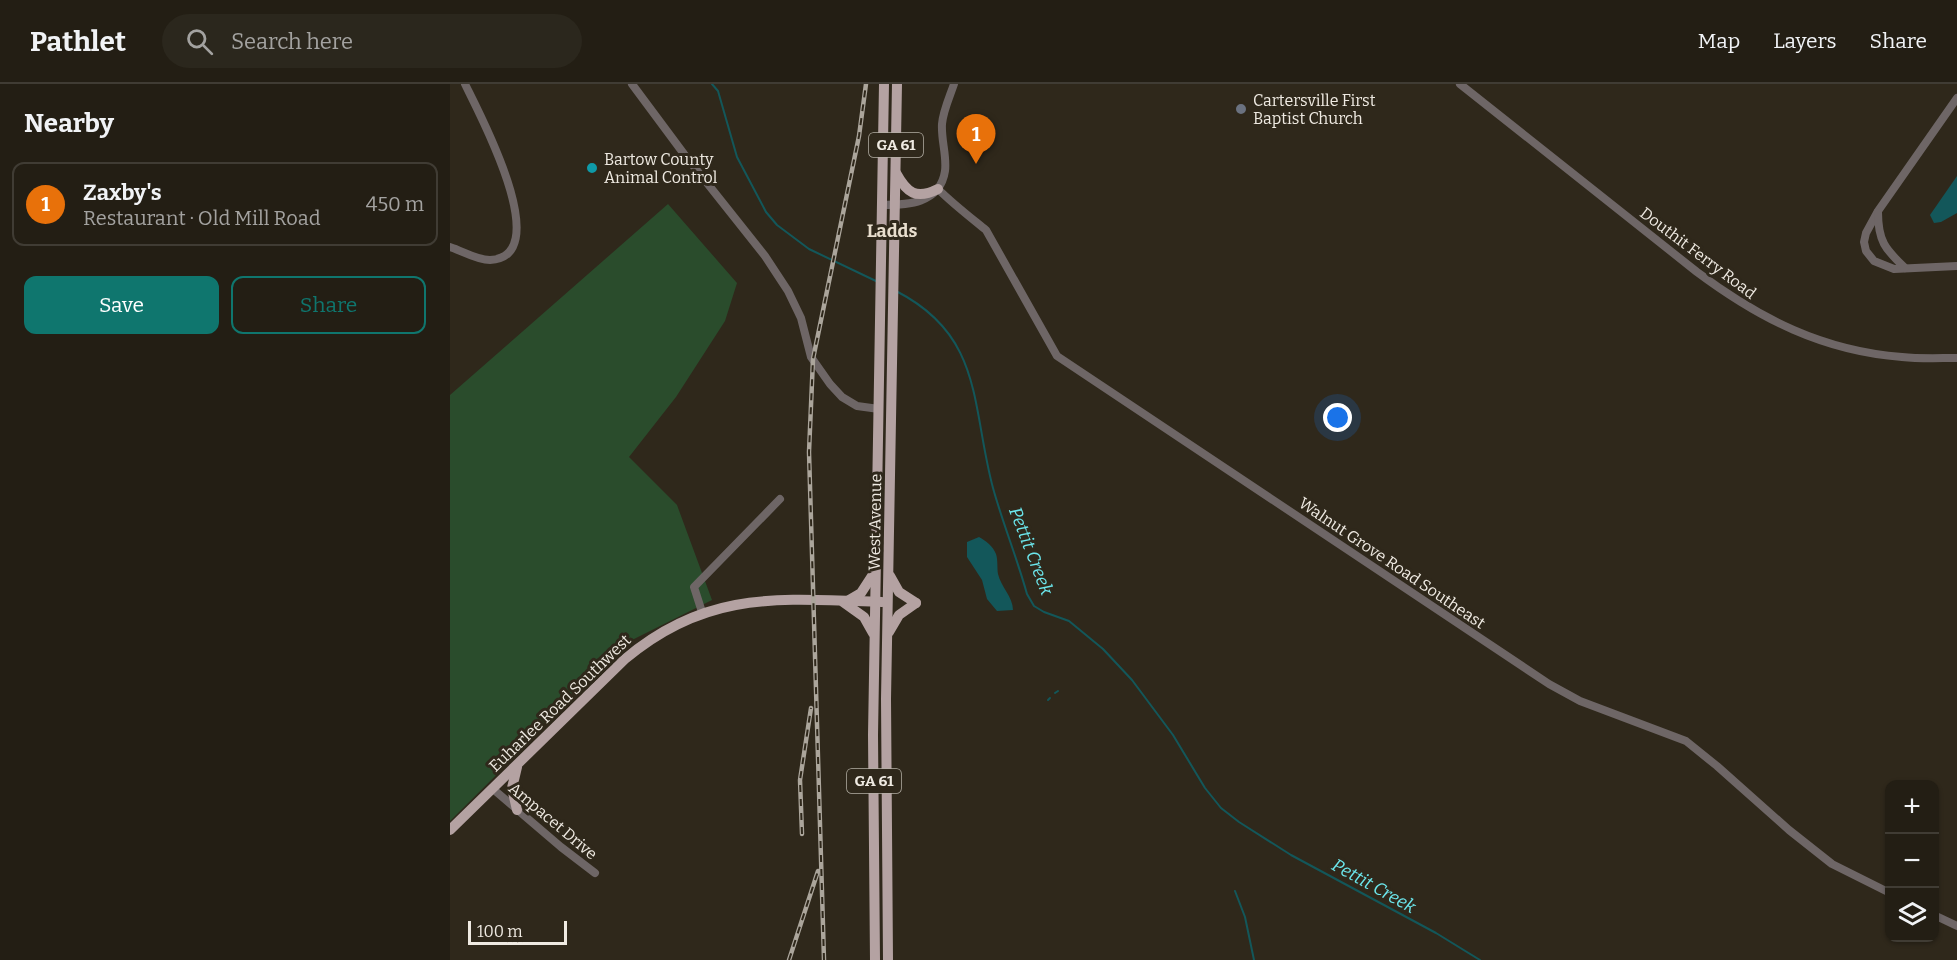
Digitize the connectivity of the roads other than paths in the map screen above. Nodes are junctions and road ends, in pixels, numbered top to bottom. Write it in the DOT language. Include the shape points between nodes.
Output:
graph roads {
  1 [pos="465,84"];
  2 [pos="632,84"];
  3 [pos="884,84"];
  4 [pos="897,84"];
  5 [pos="954,84"];
  6 [pos="1460,84"];
  7 [pos="1957,98"];
  8 [pos="896,173"];
  9 [pos="938,189"];
  10 [pos="882,205"];
  11 [pos="895,205"];
  12 [pos="1878,211"];
  13 [pos="450,247"];
  14 [pos="1957,266"];
  15 [pos="1905,268"];
  16 [pos="1957,358"];
  17 [pos="879,410"];
  18 [pos="780,499"];
  19 [pos="876,570"];
  20 [pos="889,573"];
  21 [pos="844,601"];
  22 [pos="876,602"];
  23 [pos="888,603"];
  24 [pos="702,612"];
  25 [pos="875,638"];
  26 [pos="888,638"];
  27 [pos="518,764"];
  28 [pos="493,789"];
  29 [pos="517,810"];
  30 [pos="450,830"];
  31 [pos="595,873"];
  32 [pos="1885,891"];
  33 [pos="1939,917"];
  34 [pos="1957,926"];
  35 [pos="875,960"];
  36 [pos="888,960"];
  1 -- 13 [label="street" via="510,188 517,229 511,248 497,259 479,258"];
  2 -- 17 [label="street" via="765,256 801,318 811,357 830,384 857,406"];
  3 -- 10 [label="main road, West Avenue / GA 61"];
  4 -- 8 [label="main road, West Avenue / GA 61"];
  5 -- 9 [label="street" via="942,123 945,172"];
  6 -- 16 [label="street, Douthit Ferry Road" via="1697,272 1766,318 1811,338 1852,350 1904,358"];
  7 -- 12 [label="street"];
  8 -- 9 [label="main road" via="907,189 916,194"];
  8 -- 11 [label="main road, West Avenue / GA 61"];
  9 -- 11 [label="street" via="916,203"];
  9 -- 32 [label="street, Walnut Grove Road Southeast" via="986,230 1057,356 1549,684 1686,741 1832,864"];
  10 -- 11 [label="street"];
  10 -- 17 [label="main road, West Avenue / GA 61"];
  11 -- 20 [label="main road, West Avenue / GA 61"];
  12 -- 15 [label="street" via="1882,242"];
  12 -- 15 [label="street" via="1866,232 1866,251 1882,265"];
  14 -- 15 [label="street"];
  17 -- 19 [label="main road, West Avenue / GA 61"];
  18 -- 24 [label="street" via="694,586"];
  19 -- 21 [label="main road" via="861,593"];
  19 -- 22 [label="main road, West Avenue / GA 61"];
  20 -- 23 [label="main road, West Avenue / GA 61"];
  20 -- 26 [label="main road" via="899,592 916,603 899,615"];
  21 -- 22 [label="main road, Euharlee Road Southwest"];
  21 -- 24 [label="main road, Euharlee Road Southwest" via="764,600"];
  21 -- 25 [label="main road" via="864,617"];
  22 -- 23 [label="main road, Euharlee Road Southwest"];
  22 -- 25 [label="main road, West Avenue / GA 61"];
  23 -- 26 [label="main road, West Avenue / GA 61"];
  24 -- 27 [label="main road, Euharlee Road Southwest" via="636,649"];
  25 -- 35 [label="main road, West Avenue / GA 61"];
  26 -- 36 [label="main road, West Avenue / GA 61"];
  27 -- 28 [label="main road, Euharlee Road Southwest"];
  27 -- 29 [label="main road" via="512,788"];
  28 -- 29 [label="street, Ampacet Drive"];
  28 -- 30 [label="main road, Euharlee Road Southwest"];
  29 -- 31 [label="street, Ampacet Drive"];
  33 -- 34 [label="street"];
}
